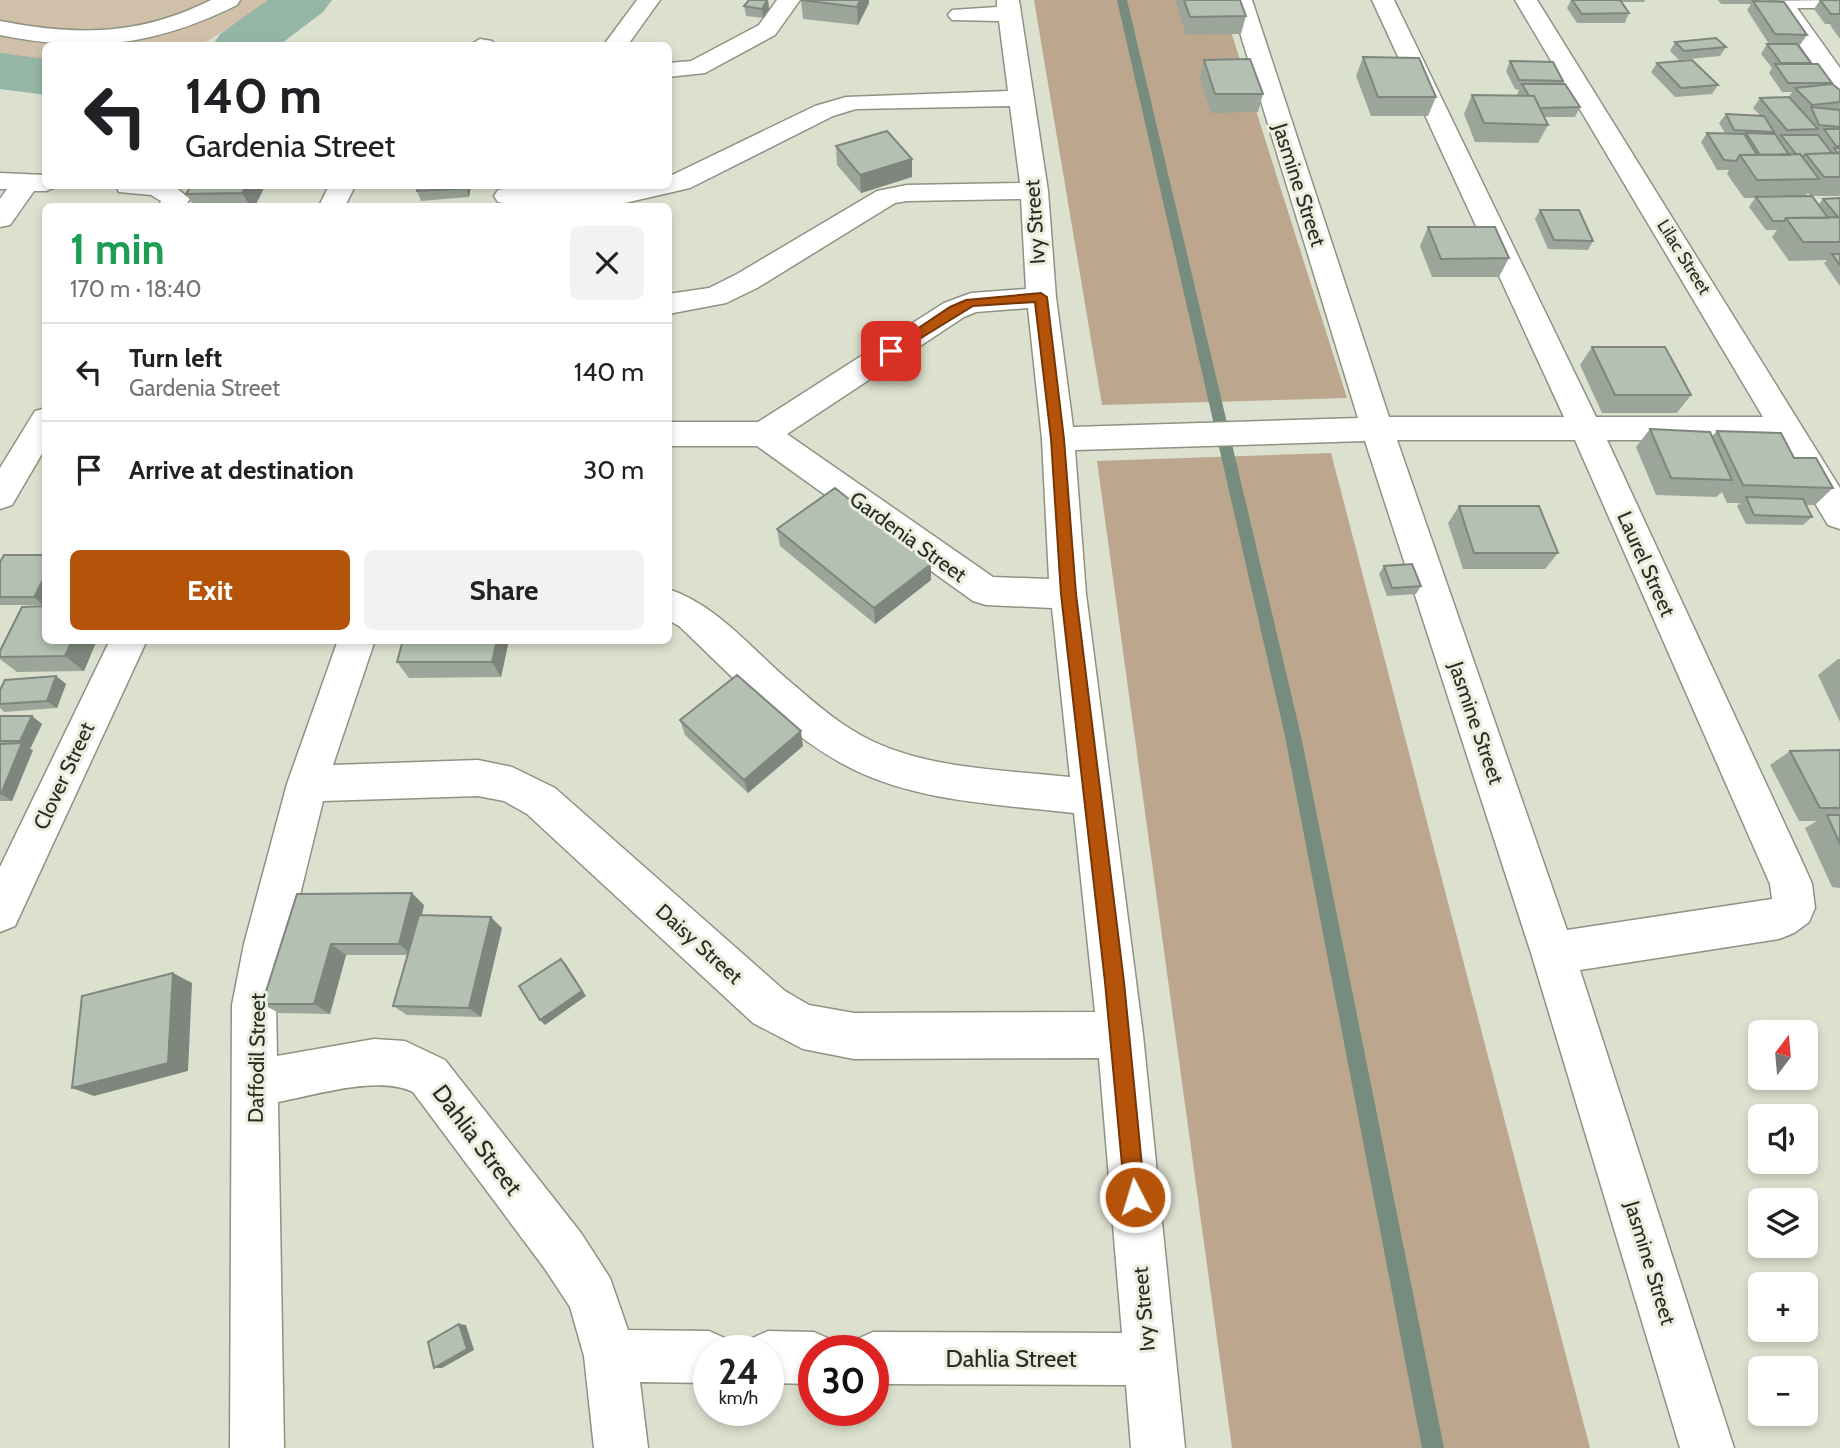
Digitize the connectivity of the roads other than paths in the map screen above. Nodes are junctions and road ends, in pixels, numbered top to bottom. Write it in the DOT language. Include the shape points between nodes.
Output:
graph roads {
  1 [pos="229,0"];
  2 [pos="649,0"];
  3 [pos="789,0"];
  4 [pos="1241,0"];
  5 [pos="1383,0"];
  6 [pos="1526,0"];
  7 [pos="1823,0"];
  8 [pos="1780,1"];
  9 [pos="1840,1"];
  10 [pos="1009,7"];
  11 [pos="960,15"];
  12 [pos="0,28"];
  13 [pos="618,42"];
  14 [pos="672,70"];
  15 [pos="1840,85"];
  16 [pos="1023,98"];
  17 [pos="24,182"];
  18 [pos="672,185"];
  19 [pos="161,189"];
  20 [pos="653,189"];
  21 [pos="1034,191"];
  22 [pos="509,196"];
  23 [pos="174,203"];
  24 [pos="0,219"];
  25 [pos="1041,297"];
  26 [pos="672,303"];
  27 [pos="42,426"];
  28 [pos="1789,428"];
  29 [pos="1377,429"];
  30 [pos="1586,429"];
  31 [pos="672,433"];
  32 [pos="764,433"];
  33 [pos="1058,439"];
  34 [pos="0,496"];
  35 [pos="1840,516"];
  36 [pos="1068,594"];
  37 [pos="672,605"];
  38 [pos="127,644"];
  39 [pos="356,644"];
  40 [pos="307,784"];
  41 [pos="1094,797"];
  42 [pos="0,912"];
  43 [pos="1553,953"];
  44 [pos="1120,1035"];
  45 [pos="256,1083"];
  46 [pos="610,1356"];
  47 [pos="693,1357"];
  48 [pos="889,1358"];
  49 [pos="1149,1359"];
  50 [pos="257,1448"];
  51 [pos="621,1448"];
  52 [pos="1158,1448"];
  53 [pos="1707,1448"];
  1 -- 12 [label="street" via="200,15 134,35 54,38"];
  2 -- 13 [label="street"];
  3 -- 14 [label="street" via="766,30 696,68"];
  4 -- 29 [label="street, Jasmine Street"];
  5 -- 30 [label="street, Laurel Street"];
  6 -- 28 [label="street, Lilac Street"];
  7 -- 8 [label="street"];
  7 -- 9 [label="street"];
  8 -- 15 [label="street"];
  10 -- 11 [label="street"];
  10 -- 16 [label="street, Ivy Street"];
  16 -- 18 [label="street" via="855,102 824,110"];
  16 -- 21 [label="street, Ivy Street"];
  17 -- 24 [label="street"];
  19 -- 23 [label="street"];
  20 -- 22 [label="street" via="616,197"];
  21 -- 25 [label="street, Ivy Street"];
  21 -- 26 [label="street" via="887,197 747,281 716,296"];
  25 -- 32 [label="street" via="971,303 954,310"];
  25 -- 33 [label="street, Ivy Street"];
  27 -- 34 [label="street"];
  28 -- 30 [label="street"];
  28 -- 35 [label="street, Lilac Street"];
  29 -- 30 [label="street"];
  29 -- 33 [label="street"];
  29 -- 43 [label="street, Jasmine Street"];
  30 -- 43 [label="street, Laurel Street" via="1791,884 1794,908 1779,919"];
  31 -- 32 [label="street"];
  32 -- 36 [label="street, Gardenia Street" via="986,591"];
  33 -- 36 [label="street, Ivy Street"];
  36 -- 41 [label="street, Ivy Street"];
  37 -- 41 [label="street" via="692,616 821,730 877,762 945,779"];
  38 -- 42 [label="street, Clover Street"];
  39 -- 40 [label="street, Daffodil Street"];
  40 -- 44 [label="street, Daisy Street" via="478,778 512,785 541,800 769,1007 803,1026 855,1036"];
  40 -- 45 [label="street, Daffodil Street" via="254,1004"];
  41 -- 44 [label="street, Ivy Street"];
  43 -- 53 [label="street, Jasmine Street"];
  44 -- 49 [label="street, Ivy Street"];
  45 -- 46 [label="street, Dahlia Street" via="374,1062 405,1064 429,1076 592,1296"];
  45 -- 50 [label="street, Daffodil Street"];
  46 -- 47 [label="street"];
  46 -- 51 [label="street, Dahlia Street"];
  48 -- 49 [label="street, Dahlia Street"];
  49 -- 52 [label="street, Ivy Street"];
}
